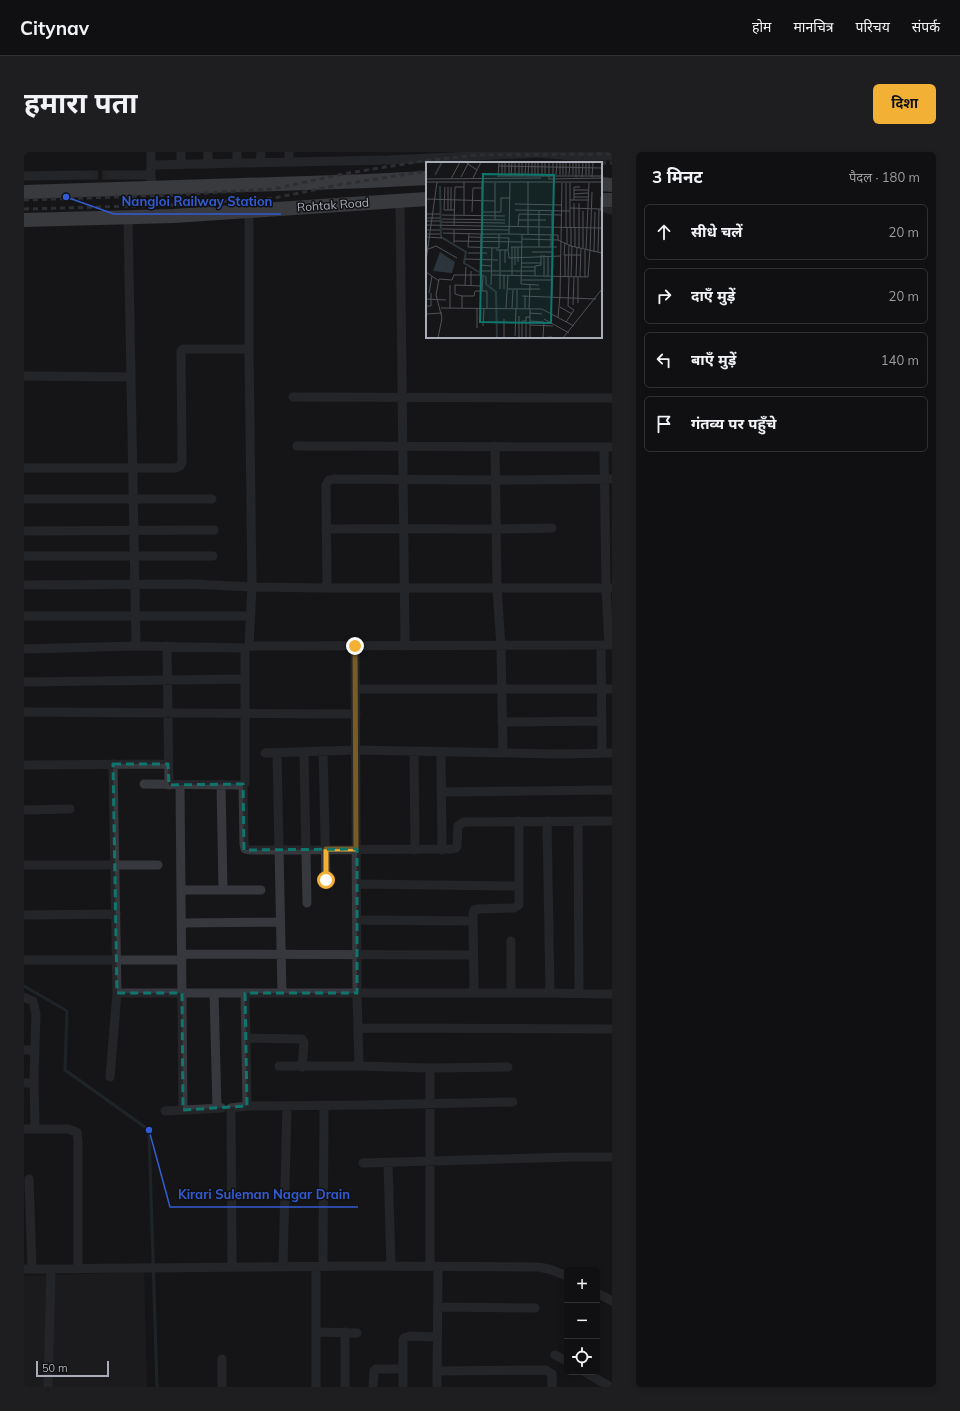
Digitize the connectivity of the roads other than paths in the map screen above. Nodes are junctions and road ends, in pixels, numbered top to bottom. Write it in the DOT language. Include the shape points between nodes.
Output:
graph roads {
  1 [pos="152,152"];
  2 [pos="181,152"];
  3 [pos="208,152"];
  4 [pos="237,152"];
  5 [pos="261,152"];
  6 [pos="289,152"];
  7 [pos="538,152"];
  8 [pos="511,153"];
  9 [pos="455,154"];
  10 [pos="481,154"];
  11 [pos="430,155"];
  12 [pos="348,156"];
  13 [pos="376,156"];
  14 [pos="402,156"];
  15 [pos="612,156"];
  16 [pos="320,157"];
  17 [pos="574,157"];
  18 [pos="289,162"];
  19 [pos="237,163"];
  20 [pos="260,163"];
  21 [pos="208,164"];
  22 [pos="151,165"];
  23 [pos="181,165"];
  24 [pos="89,175"];
  25 [pos="113,175"];
  26 [pos="24,176"];
  27 [pos="426,178"];
  28 [pos="152,182"];
  29 [pos="602,184"];
  30 [pos="612,185"];
  31 [pos="24,192"];
  32 [pos="426,199"];
  33 [pos="400,200"];
  34 [pos="602,207"];
  35 [pos="612,210"];
  36 [pos="249,211"];
  37 [pos="128,217"];
  38 [pos="24,220"];
  39 [pos="248,349"];
  40 [pos="24,376"];
  41 [pos="131,377"];
  42 [pos="293,397"];
  43 [pos="402,397"];
  44 [pos="612,398"];
  45 [pos="298,446"];
  46 [pos="403,446"];
  47 [pos="495,446"];
  48 [pos="608,447"];
  49 [pos="133,467"];
  50 [pos="24,468"];
  51 [pos="608,479"];
  52 [pos="403,480"];
  53 [pos="496,480"];
  54 [pos="24,499"];
  55 [pos="133,499"];
  56 [pos="212,499"];
  57 [pos="404,528"];
  58 [pos="552,528"];
  59 [pos="326,529"];
  60 [pos="496,529"];
  61 [pos="134,530"];
  62 [pos="214,530"];
  63 [pos="24,531"];
  64 [pos="609,542"];
  65 [pos="24,556"];
  66 [pos="134,556"];
  67 [pos="213,556"];
  68 [pos="135,584"];
  69 [pos="24,585"];
  70 [pos="252,587"];
  71 [pos="327,588"];
  72 [pos="404,588"];
  73 [pos="496,588"];
  74 [pos="609,588"];
  75 [pos="135,615"];
  76 [pos="24,616"];
  77 [pos="250,616"];
  78 [pos="607,645"];
  79 [pos="136,646"];
  80 [pos="167,646"];
  81 [pos="355,646"];
  82 [pos="405,646"];
  83 [pos="500,646"];
  84 [pos="247,647"];
  85 [pos="24,649"];
  86 [pos="167,679"];
  87 [pos="245,679"];
  88 [pos="24,682"];
  89 [pos="356,689"];
  90 [pos="502,689"];
  91 [pos="601,689"];
  92 [pos="612,689"];
  93 [pos="24,712"];
  94 [pos="167,714"];
  95 [pos="246,714"];
  96 [pos="356,714"];
  97 [pos="601,721"];
  98 [pos="502,722"];
  99 [pos="356,750"];
  100 [pos="324,751"];
  101 [pos="414,751"];
  102 [pos="304,752"];
  103 [pos="441,752"];
  104 [pos="265,753"];
  105 [pos="277,753"];
  106 [pos="503,753"];
  107 [pos="602,753"];
  108 [pos="612,753"];
  109 [pos="113,764"];
  110 [pos="168,764"];
  111 [pos="24,765"];
  112 [pos="144,784"];
  113 [pos="169,784"];
  114 [pos="180,784"];
  115 [pos="221,784"];
  116 [pos="243,784"];
  117 [pos="612,790"];
  118 [pos="442,792"];
  119 [pos="70,809"];
  120 [pos="24,810"];
  121 [pos="518,821"];
  122 [pos="547,821"];
  123 [pos="612,821"];
  124 [pos="578,822"];
  125 [pos="306,849"];
  126 [pos="326,849"];
  127 [pos="356,849"];
  128 [pos="279,850"];
  129 [pos="415,850"];
  130 [pos="442,850"];
  131 [pos="115,864"];
  132 [pos="24,865"];
  133 [pos="158,865"];
  134 [pos="326,880"];
  135 [pos="357,884"];
  136 [pos="519,886"];
  137 [pos="181,890"];
  138 [pos="223,890"];
  139 [pos="261,890"];
  140 [pos="307,903"];
  141 [pos="24,914"];
  142 [pos="116,914"];
  143 [pos="357,920"];
  144 [pos="473,921"];
  145 [pos="280,922"];
  146 [pos="182,923"];
  147 [pos="511,941"];
  148 [pos="281,954"];
  149 [pos="357,955"];
  150 [pos="473,956"];
  151 [pos="182,957"];
  152 [pos="24,960"];
  153 [pos="116,960"];
  154 [pos="117,993"];
  155 [pos="182,993"];
  156 [pos="214,993"];
  157 [pos="245,993"];
  158 [pos="282,993"];
  159 [pos="357,993"];
  160 [pos="474,993"];
  161 [pos="511,993"];
  162 [pos="550,993"];
  163 [pos="579,993"];
  164 [pos="612,994"];
  165 [pos="24,997"];
  166 [pos="359,1028"];
  167 [pos="612,1028"];
  168 [pos="246,1038"];
  169 [pos="24,1050"];
  170 [pos="35,1050"];
  171 [pos="278,1066"];
  172 [pos="359,1066"];
  173 [pos="302,1067"];
  174 [pos="508,1067"];
  175 [pos="430,1068"];
  176 [pos="110,1077"];
  177 [pos="24,1083"];
  178 [pos="34,1083"];
  179 [pos="513,1102"];
  180 [pos="430,1104"];
  181 [pos="247,1106"];
  182 [pos="287,1106"];
  183 [pos="324,1106"];
  184 [pos="217,1108"];
  185 [pos="231,1108"];
  186 [pos="183,1110"];
  187 [pos="165,1111"];
  188 [pos="35,1128"];
  189 [pos="24,1129"];
  190 [pos="612,1157"];
  191 [pos="430,1162"];
  192 [pos="363,1163"];
  193 [pos="388,1163"];
  194 [pos="29,1179"];
  195 [pos="319,1266"];
  196 [pos="391,1266"];
  197 [pos="434,1266"];
  198 [pos="232,1267"];
  199 [pos="283,1267"];
  200 [pos="28,1269"];
  201 [pos="51,1269"];
  202 [pos="78,1269"];
  203 [pos="564,1275"];
  204 [pos="600,1295"];
  205 [pos="612,1301"];
  206 [pos="438,1307"];
  207 [pos="535,1308"];
  208 [pos="316,1332"];
  209 [pos="345,1332"];
  210 [pos="357,1333"];
  211 [pos="437,1337"];
  212 [pos="555,1355"];
  213 [pos="222,1359"];
  214 [pos="564,1360"];
  215 [pos="403,1369"];
  216 [pos="437,1371"];
  217 [pos="590,1375"];
  218 [pos="48,1387"];
  219 [pos="222,1387"];
  220 [pos="316,1387"];
  221 [pos="345,1387"];
  222 [pos="373,1387"];
  223 [pos="403,1387"];
  224 [pos="437,1387"];
  225 [pos="552,1387"];
  226 [pos="611,1387"];
  1 -- 22 [label="street"];
  2 -- 23 [label="street"];
  3 -- 21 [label="street"];
  4 -- 19 [label="street"];
  5 -- 20 [label="street"];
  6 -- 18 [label="street"];
  7 -- 8 [label="street"];
  7 -- 17 [label="street"];
  8 -- 10 [label="street"];
  9 -- 10 [label="street"];
  9 -- 11 [label="street"];
  11 -- 14 [label="street"];
  12 -- 13 [label="street"];
  12 -- 16 [label="street"];
  13 -- 14 [label="street"];
  15 -- 17 [label="street"];
  16 -- 18 [label="street"];
  18 -- 20 [label="street"];
  19 -- 20 [label="street"];
  19 -- 21 [label="street"];
  21 -- 23 [label="street"];
  22 -- 23 [label="street"];
  22 -- 28 [label="street"];
  24 -- 26 [label="street"];
  25 -- 28 [label="street"];
  27 -- 28 [label="highway, Rohtak Road"];
  28 -- 31 [label="highway, Rohtak Road"];
  29 -- 30 [label="highway"];
  32 -- 33 [label="highway, Rohtak Road"];
  33 -- 36 [label="highway, Rohtak Road"];
  33 -- 43 [label="street"];
  34 -- 35 [label="street"];
  36 -- 37 [label="highway, Rohtak Road"];
  36 -- 39 [label="street"];
  37 -- 38 [label="highway, Rohtak Road"];
  37 -- 41 [label="street"];
  39 -- 49 [label="street" via="183,349 180,355 182,462 175,468"];
  39 -- 70 [label="street"];
  40 -- 41 [label="street"];
  41 -- 49 [label="street"];
  42 -- 43 [label="street"];
  43 -- 44 [label="street"];
  43 -- 46 [label="street"];
  45 -- 46 [label="street"];
  46 -- 47 [label="street"];
  46 -- 52 [label="street"];
  47 -- 48 [label="street"];
  47 -- 53 [label="street"];
  48 -- 51 [label="street"];
  49 -- 50 [label="street"];
  49 -- 55 [label="street"];
  51 -- 53 [label="street"];
  51 -- 64 [label="street"];
  52 -- 53 [label="street"];
  52 -- 57 [label="street"];
  52 -- 59 [label="street" via="329,480 326,485"];
  53 -- 60 [label="street"];
  54 -- 55 [label="street"];
  55 -- 56 [label="street"];
  55 -- 61 [label="street"];
  57 -- 59 [label="street"];
  57 -- 60 [label="street"];
  57 -- 72 [label="street"];
  58 -- 60 [label="street"];
  59 -- 71 [label="street"];
  60 -- 73 [label="street"];
  61 -- 62 [label="street"];
  61 -- 63 [label="street"];
  61 -- 66 [label="street"];
  64 -- 74 [label="street"];
  65 -- 66 [label="street"];
  66 -- 67 [label="street"];
  66 -- 68 [label="street"];
  68 -- 69 [label="street"];
  68 -- 70 [label="street"];
  68 -- 75 [label="street"];
  70 -- 71 [label="street"];
  70 -- 77 [label="street"];
  71 -- 72 [label="street"];
  72 -- 73 [label="street"];
  72 -- 82 [label="street"];
  73 -- 74 [label="street"];
  73 -- 83 [label="street"];
  74 -- 78 [label="street"];
  75 -- 76 [label="street"];
  75 -- 77 [label="street"];
  75 -- 79 [label="street"];
  77 -- 84 [label="street"];
  78 -- 83 [label="street"];
  78 -- 91 [label="street"];
  79 -- 80 [label="street"];
  79 -- 85 [label="street"];
  80 -- 84 [label="street"];
  80 -- 86 [label="street"];
  81 -- 82 [label="street"];
  81 -- 84 [label="street"];
  81 -- 89 [label="street"];
  82 -- 83 [label="street"];
  83 -- 90 [label="street"];
  84 -- 87 [label="street"];
  86 -- 87 [label="street"];
  86 -- 88 [label="street"];
  86 -- 94 [label="street"];
  87 -- 95 [label="street"];
  89 -- 90 [label="street"];
  89 -- 96 [label="street"];
  90 -- 91 [label="street"];
  90 -- 98 [label="street"];
  91 -- 92 [label="street"];
  91 -- 97 [label="street"];
  93 -- 94 [label="street"];
  94 -- 95 [label="street"];
  94 -- 110 [label="street"];
  95 -- 96 [label="street"];
  95 -- 116 [label="street" via="246,780"];
  96 -- 99 [label="street"];
  97 -- 98 [label="street"];
  97 -- 107 [label="street"];
  98 -- 106 [label="street"];
  99 -- 100 [label="street"];
  99 -- 101 [label="street"];
  99 -- 127 [label="street"];
  100 -- 102 [label="street"];
  100 -- 126 [label="street"];
  101 -- 103 [label="street"];
  101 -- 129 [label="street"];
  102 -- 105 [label="street"];
  102 -- 125 [label="street"];
  103 -- 106 [label="street"];
  103 -- 118 [label="street"];
  104 -- 105 [label="street"];
  105 -- 128 [label="street"];
  106 -- 107 [label="street"];
  107 -- 108 [label="street"];
  109 -- 110 [label="street"];
  109 -- 111 [label="street"];
  109 -- 131 [label="street"];
  110 -- 113 [label="street"];
  112 -- 113 [label="street"];
  113 -- 114 [label="street"];
  114 -- 115 [label="street"];
  114 -- 137 [label="street"];
  115 -- 116 [label="street"];
  115 -- 138 [label="street"];
  116 -- 128 [label="street" via="245,849"];
  117 -- 118 [label="street"];
  118 -- 130 [label="street"];
  119 -- 120 [label="street"];
  121 -- 122 [label="street"];
  121 -- 130 [label="street" via="464,822 458,826 458,846"];
  121 -- 136 [label="street"];
  122 -- 124 [label="street"];
  122 -- 162 [label="street"];
  123 -- 124 [label="street"];
  124 -- 163 [label="street"];
  125 -- 126 [label="street"];
  125 -- 128 [label="street"];
  125 -- 140 [label="street"];
  126 -- 127 [label="street"];
  126 -- 134 [label="street"];
  127 -- 129 [label="street"];
  127 -- 135 [label="street"];
  128 -- 145 [label="street"];
  129 -- 130 [label="street"];
  131 -- 132 [label="street"];
  131 -- 133 [label="street"];
  131 -- 142 [label="street"];
  135 -- 136 [label="street"];
  135 -- 143 [label="street"];
  136 -- 144 [label="street" via="517,907 476,909"];
  137 -- 138 [label="street"];
  137 -- 146 [label="street"];
  138 -- 139 [label="street"];
  141 -- 142 [label="street"];
  142 -- 153 [label="street"];
  143 -- 144 [label="street"];
  143 -- 149 [label="street"];
  144 -- 150 [label="street"];
  145 -- 146 [label="street"];
  145 -- 148 [label="street"];
  146 -- 151 [label="street"];
  147 -- 161 [label="street"];
  148 -- 149 [label="street"];
  148 -- 151 [label="street"];
  148 -- 158 [label="street"];
  149 -- 150 [label="street"];
  149 -- 159 [label="street"];
  150 -- 160 [label="street"];
  151 -- 153 [label="street"];
  151 -- 155 [label="street"];
  152 -- 153 [label="street"];
  153 -- 154 [label="street"];
  154 -- 155 [label="street"];
  154 -- 176 [label="street"];
  155 -- 156 [label="street"];
  155 -- 186 [label="street"];
  156 -- 157 [label="street"];
  156 -- 184 [label="street"];
  157 -- 158 [label="street"];
  157 -- 168 [label="street"];
  158 -- 159 [label="street"];
  159 -- 160 [label="street"];
  159 -- 166 [label="street"];
  160 -- 161 [label="street"];
  161 -- 162 [label="street"];
  162 -- 163 [label="street"];
  163 -- 164 [label="street"];
  165 -- 170 [label="street" via="33,1001 36,1014"];
  166 -- 167 [label="street"];
  166 -- 172 [label="street"];
  168 -- 173 [label="street" via="302,1039"];
  168 -- 181 [label="street"];
  169 -- 170 [label="street"];
  170 -- 178 [label="street"];
  171 -- 173 [label="street"];
  172 -- 173 [label="street"];
  172 -- 175 [label="street"];
  174 -- 175 [label="street"];
  175 -- 180 [label="street"];
  177 -- 178 [label="street"];
  178 -- 188 [label="street"];
  179 -- 180 [label="street"];
  180 -- 183 [label="street"];
  180 -- 191 [label="street"];
  181 -- 182 [label="street"];
  181 -- 185 [label="street"];
  182 -- 183 [label="street"];
  182 -- 199 [label="street"];
  183 -- 195 [label="street"];
  184 -- 185 [label="street"];
  184 -- 186 [label="street"];
  185 -- 198 [label="street"];
  186 -- 187 [label="street"];
  188 -- 189 [label="street"];
  188 -- 202 [label="street" via="68,1129 77,1132"];
  190 -- 191 [label="street"];
  191 -- 193 [label="street"];
  191 -- 197 [label="street"];
  192 -- 193 [label="street"];
  193 -- 196 [label="street"];
  194 -- 200 [label="street"];
  195 -- 196 [label="street"];
  195 -- 199 [label="street"];
  195 -- 208 [label="street"];
  196 -- 197 [label="street"];
  197 -- 203 [label="street" via="538,1267"];
  197 -- 206 [label="street"];
  198 -- 199 [label="street"];
  198 -- 202 [label="street"];
  200 -- 201 [label="street"];
  201 -- 202 [label="street"];
  201 -- 218 [label="street"];
  204 -- 205 [label="street"];
  206 -- 207 [label="street"];
  206 -- 211 [label="street"];
  208 -- 209 [label="street"];
  208 -- 220 [label="street"];
  209 -- 210 [label="street"];
  209 -- 221 [label="street"];
  211 -- 215 [label="street" via="404,1338"];
  211 -- 216 [label="street"];
  212 -- 214 [label="street"];
  213 -- 219 [label="street"];
  215 -- 222 [label="street" via="376,1369"];
  215 -- 223 [label="street"];
  216 -- 224 [label="street"];
  216 -- 225 [label="street" via="546,1370 552,1374"];
  217 -- 226 [label="street"];
}
